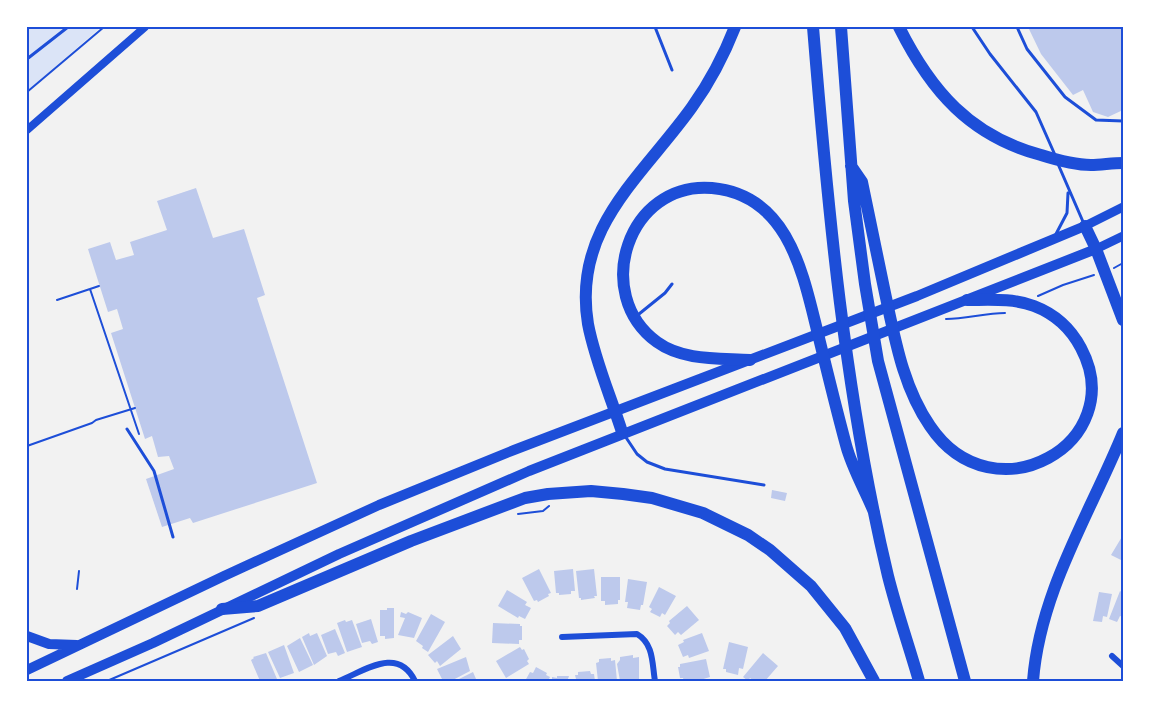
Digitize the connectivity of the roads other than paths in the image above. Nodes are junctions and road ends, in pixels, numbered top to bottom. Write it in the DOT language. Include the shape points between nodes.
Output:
graph roads {
  1 [pos="68,27"];
  2 [pos="145,27"];
  3 [pos="655,27"];
  4 [pos="735,27"];
  5 [pos="813,27"];
  6 [pos="841,27"];
  7 [pos="899,27"];
  8 [pos="972,27"];
  9 [pos="1017,27"];
  10 [pos="27,59"];
  11 [pos="672,70"];
  12 [pos="1123,121"];
  13 [pos="27,130"];
  14 [pos="1123,163"];
  15 [pos="851,166"];
  16 [pos="1068,191"];
  17 [pos="1123,207"];
  18 [pos="1085,226"];
  19 [pos="1123,236"];
  20 [pos="1054,238"];
  21 [pos="1096,249"];
  22 [pos="672,284"];
  23 [pos="967,300"];
  24 [pos="635,317"];
  25 [pos="1123,320"];
  26 [pos="750,360"];
  27 [pos="615,411"];
  28 [pos="127,429"];
  29 [pos="622,432"];
  30 [pos="1123,433"];
  31 [pos="764,485"];
  32 [pos="874,512"];
  33 [pos="173,537"];
  34 [pos="222,609"];
  35 [pos="27,636"];
  36 [pos="562,637"];
  37 [pos="81,645"];
  38 [pos="1112,656"];
  39 [pos="1123,666"];
  40 [pos="96,667"];
  41 [pos="27,670"];
  42 [pos="67,681"];
  43 [pos="86,681"];
  44 [pos="339,681"];
  45 [pos="415,681"];
  46 [pos="655,681"];
  47 [pos="874,681"];
  48 [pos="919,681"];
  49 [pos="965,681"];
  50 [pos="1033,681"];
  1 -- 10 [label="lane"];
  2 -- 13 [label="street"];
  3 -- 11 [label="lane"];
  4 -- 27 [label="highway" via="713,75 692,108 609,213 591,257 586,283 588,324"];
  5 -- 32 [label="highway" via="844,342"];
  6 -- 15 [label="highway"];
  7 -- 14 [label="highway" via="932,82 966,119 989,135 1017,149 1056,160 1088,165"];
  8 -- 16 [label="lane" via="1036,112"];
  9 -- 12 [label="lane" via="1027,49 1065,97 1096,120"];
  15 -- 23 [label="highway" via="862,182 898,355 930,427 953,451 976,464 999,470 1036,465 1063,448 1084,420 1091,399 1087,359 1072,333 1043,310 1020,302"];
  15 -- 49 [label="highway" via="878,361"];
  16 -- 18 [label="lane"];
  16 -- 20 [label="lane" via="1067,213"];
  17 -- 18 [label="main road"];
  18 -- 20 [label="main road"];
  18 -- 21 [label="highway"];
  19 -- 21 [label="main road"];
  20 -- 26 [label="main road"];
  21 -- 23 [label="main road"];
  21 -- 25 [label="highway"];
  22 -- 24 [label="lane"];
  23 -- 29 [label="main road"];
  24 -- 26 [label="highway" via="658,342 677,352 704,358"];
  24 -- 32 [label="highway" via="624,286 622,266 631,236 654,206 680,192 713,188 749,199 766,211 790,243 803,275 847,448"];
  26 -- 27 [label="main road"];
  27 -- 29 [label="highway"];
  27 -- 37 [label="main road" via="379,506"];
  28 -- 33 [label="lane" via="154,471"];
  29 -- 31 [label="lane" via="637,454 665,469"];
  29 -- 34 [label="main road" via="438,510"];
  30 -- 50 [label="highway" via="1050,597"];
  32 -- 48 [label="highway"];
  34 -- 40 [label="main road"];
  34 -- 47 [label="highway" via="258,606 525,498 591,491 623,494 703,513 770,550 811,586 845,628"];
  35 -- 37 [label="main road" via="49,644"];
  36 -- 46 [label="street" via="637,634 651,650"];
  37 -- 41 [label="main road"];
  38 -- 39 [label="street"];
  40 -- 42 [label="main road"];
  40 -- 43 [label="main road"];
  44 -- 45 [label="street" via="388,662 407,668"];
}
